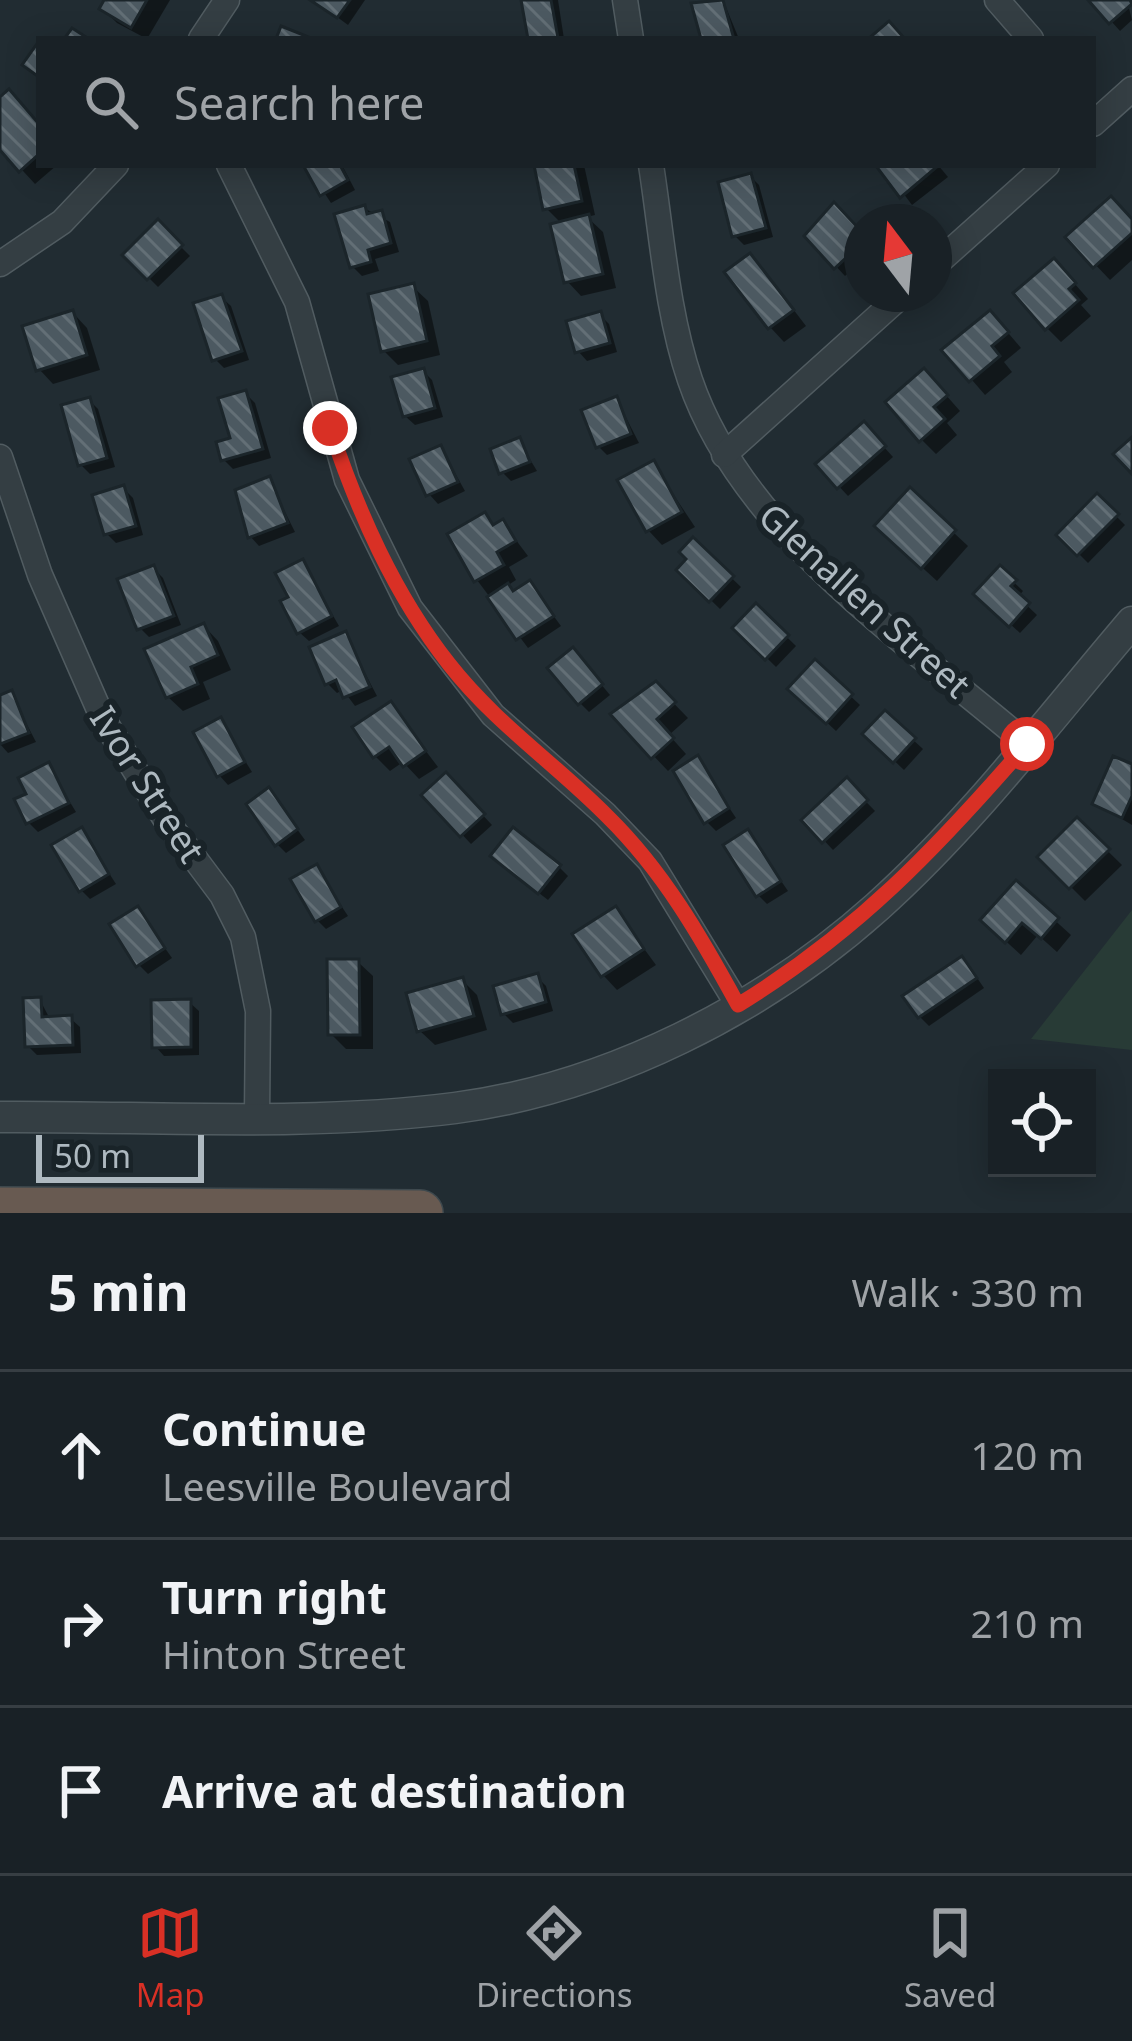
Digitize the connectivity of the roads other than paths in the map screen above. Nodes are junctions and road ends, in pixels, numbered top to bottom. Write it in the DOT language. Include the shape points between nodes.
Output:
graph roads {
  1 [pos="227,0"];
  2 [pos="625,0"];
  3 [pos="997,0"];
  4 [pos="203,36"];
  5 [pos="631,36"];
  6 [pos="1028,36"];
  7 [pos="1132,89"];
  8 [pos="1096,117"];
  9 [pos="113,168"];
  10 [pos="231,168"];
  11 [pos="652,168"];
  12 [pos="1044,168"];
  13 [pos="952,250"];
  14 [pos="0,264"];
  15 [pos="883,312"];
  16 [pos="724,454"];
  17 [pos="0,457"];
  18 [pos="1132,622"];
  19 [pos="1027,744"];
  20 [pos="738,1005"];
  21 [pos="257,1115"];
  22 [pos="0,1117"];
  23 [pos="0,1210"];
  24 [pos="419,1213"];
  1 -- 4 [label="street"];
  2 -- 5 [label="street"];
  3 -- 6 [label="street"];
  7 -- 8 [label="street"];
  9 -- 14 [label="street" via="62,222"];
  10 -- 20 [label="street" via="298,302 347,480 410,608 493,715 650,861"];
  11 -- 16 [label="street, Glenallen Street" via="684,359"];
  12 -- 13 [label="street"];
  15 -- 16 [label="street"];
  16 -- 19 [label="street, Glenallen Street" via="788,539"];
  17 -- 21 [label="street, Ivor Street" via="103,719 243,937 258,1011"];
  18 -- 19 [label="street"];
  19 -- 20 [label="street" via="878,906"];
  20 -- 21 [label="street" via="630,1059 512,1097 409,1113"];
  21 -- 22 [label="street"];
  23 -- 24 [label="highway"];
}
